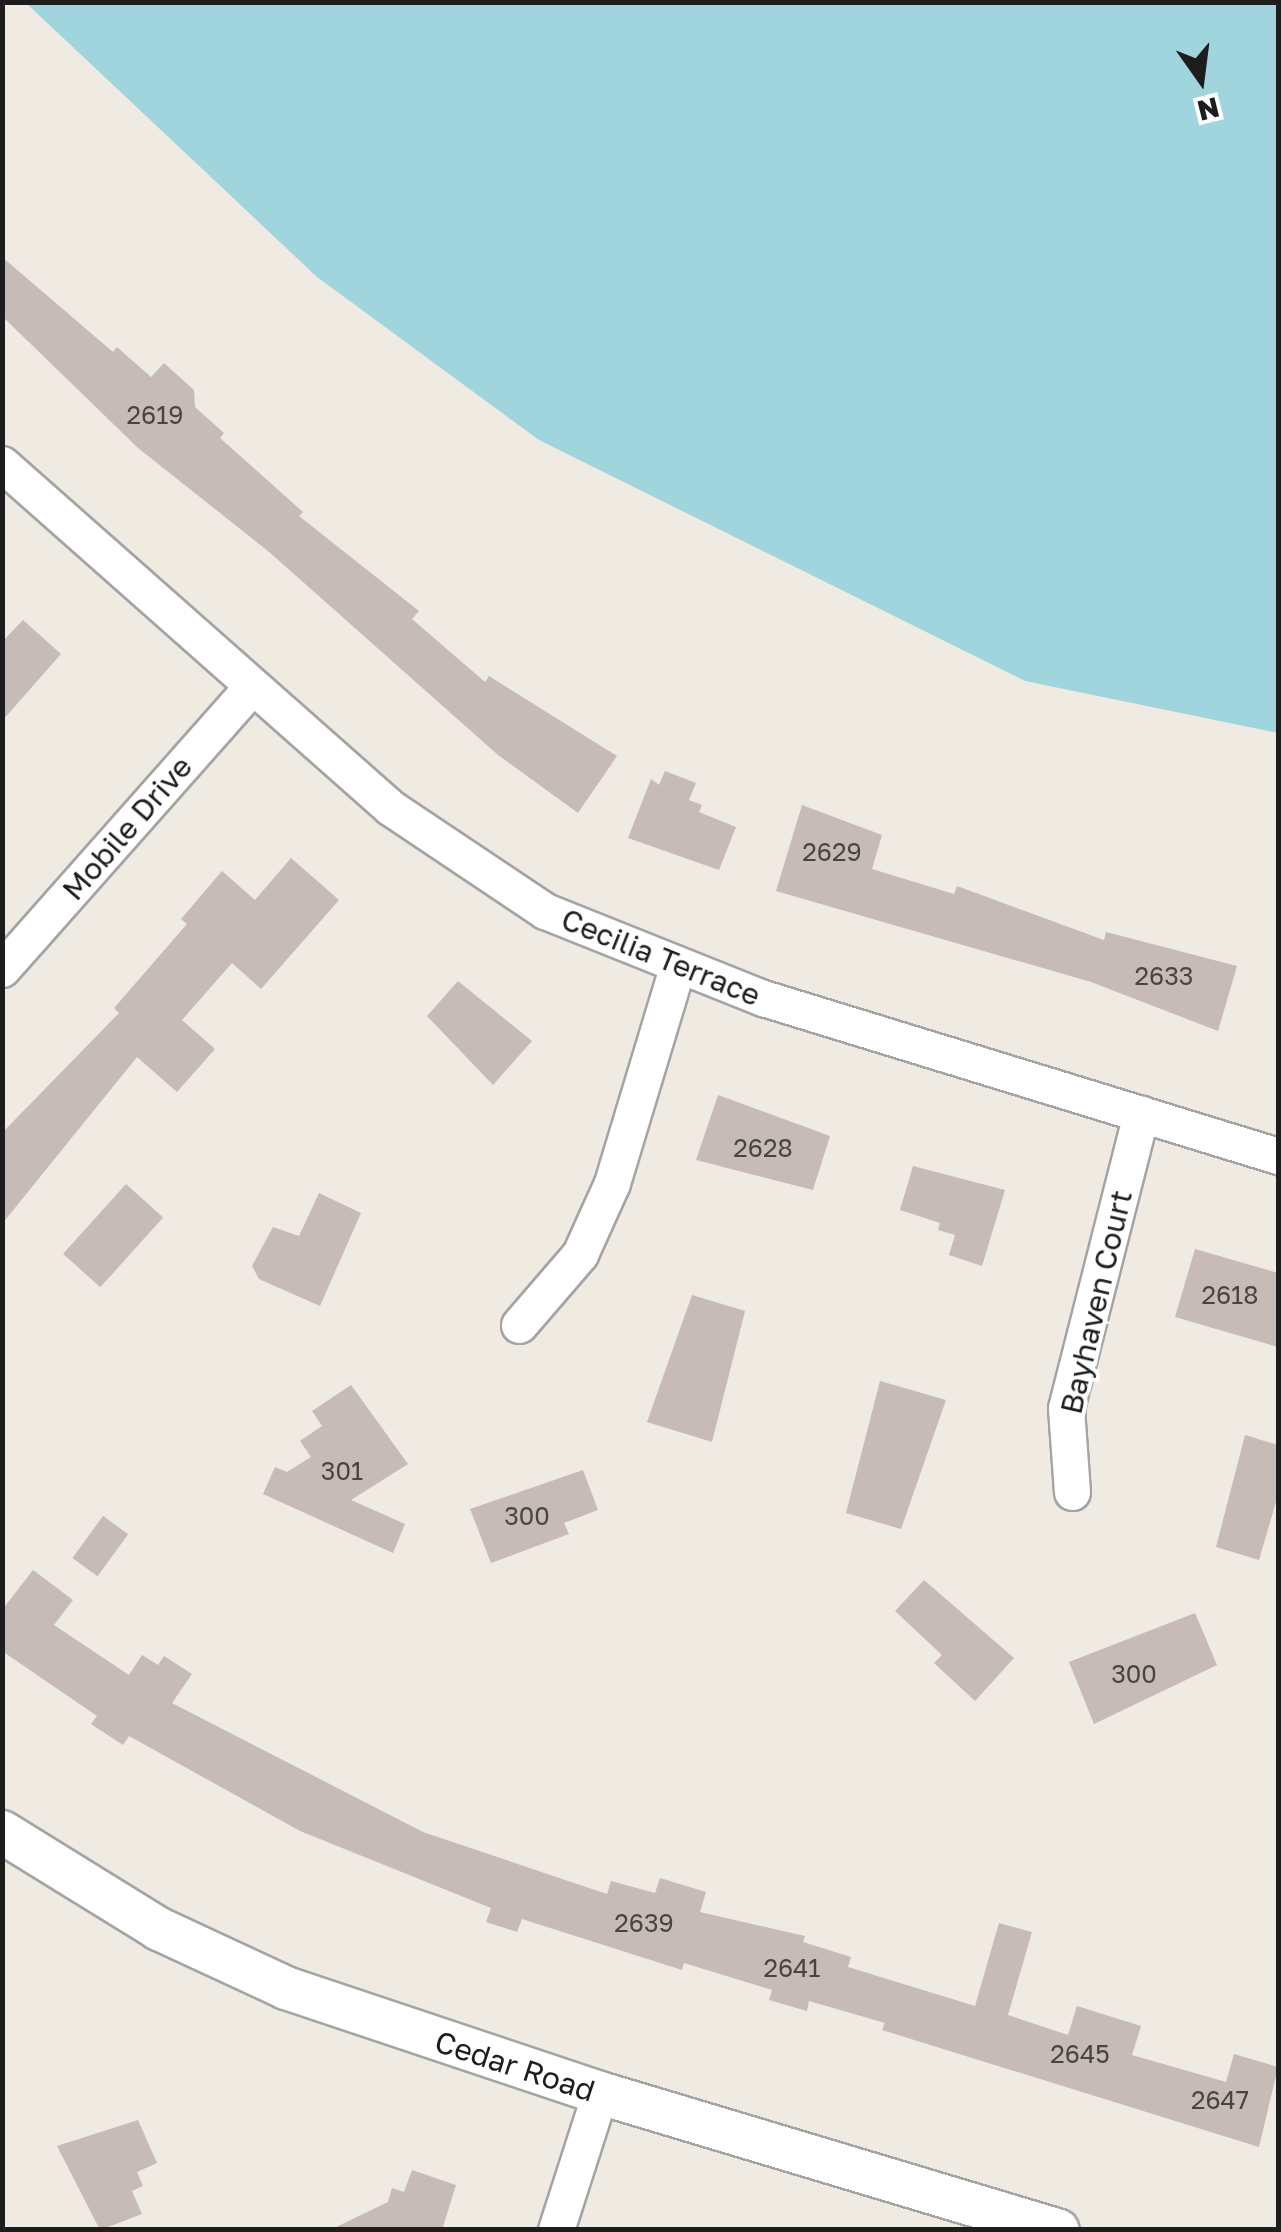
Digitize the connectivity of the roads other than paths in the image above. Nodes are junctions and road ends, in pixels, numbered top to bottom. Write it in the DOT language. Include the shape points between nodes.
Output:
graph roads {
  1 [pos="2,464"];
  2 [pos="252,686"];
  3 [pos="677,968"];
  4 [pos="2,970"];
  5 [pos="1141,1113"];
  6 [pos="1278,1156"];
  7 [pos="519,1325"];
  8 [pos="1072,1492"];
  9 [pos="2,1832"];
  10 [pos="600,2093"];
  11 [pos="556,2230"];
  12 [pos="1058,2230"];
  1 -- 2 [label="street, Cecilia Terrace"];
  2 -- 3 [label="street, Cecilia Terrace" via="440,844 546,911"];
  2 -- 4 [label="street, Mobile Drive"];
  3 -- 5 [label="street, Cecilia Terrace"];
  3 -- 7 [label="street" via="612,1183 580,1254"];
  5 -- 6 [label="street, Cecilia Terrace"];
  5 -- 8 [label="street, Bayhaven Court" via="1066,1408"];
  9 -- 10 [label="street, Cedar Road" via="159,1929 286,1988"];
  10 -- 11 [label="street"];
  10 -- 12 [label="street, Cedar Road"];
}
